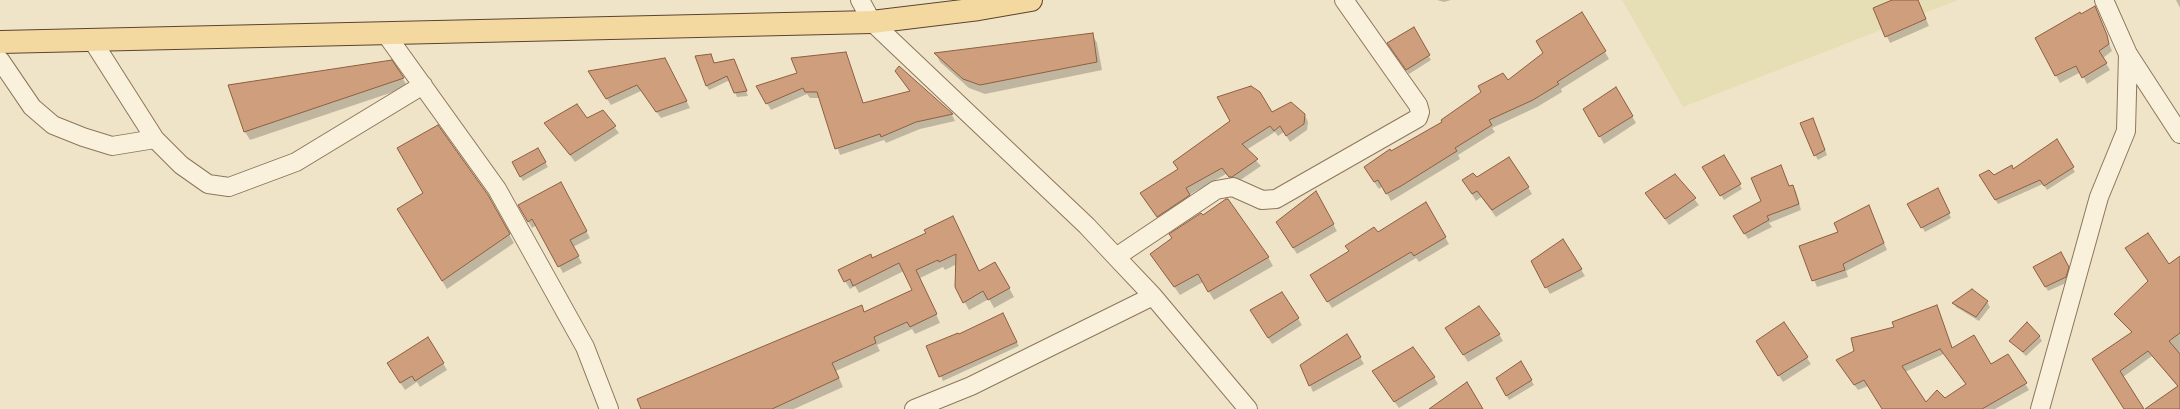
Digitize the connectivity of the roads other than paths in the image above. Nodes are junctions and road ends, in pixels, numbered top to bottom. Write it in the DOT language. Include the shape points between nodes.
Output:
graph roads {
  1 [pos="860,0"];
  2 [pos="1032,0"];
  3 [pos="1344,0"];
  4 [pos="2104,0"];
  5 [pos="872,22"];
  6 [pos="386,33"];
  7 [pos="92,40"];
  8 [pos="0,42"];
  9 [pos="2128,54"];
  10 [pos="0,60"];
  11 [pos="423,85"];
  12 [pos="2180,134"];
  13 [pos="155,139"];
  14 [pos="1116,257"];
  15 [pos="1153,296"];
  16 [pos="609,409"];
  17 [pos="914,409"];
  18 [pos="1248,409"];
  19 [pos="2040,409"];
  1 -- 5 [label="street"];
  2 -- 5 [label="main road" via="979,10"];
  3 -- 14 [label="street" via="1418,105 1418,118 1276,199 1262,200 1234,187 1216,190"];
  4 -- 9 [label="street"];
  5 -- 6 [label="main road"];
  5 -- 14 [label="street" via="1087,226"];
  6 -- 7 [label="main road"];
  6 -- 11 [label="street"];
  7 -- 8 [label="main road"];
  7 -- 13 [label="street"];
  9 -- 12 [label="street"];
  9 -- 19 [label="street" via="2126,131 2100,197"];
  10 -- 13 [label="street" via="32,107 53,125 112,146"];
  11 -- 13 [label="street" via="296,162 229,187 208,184 181,165"];
  11 -- 16 [label="street" via="497,189 585,347"];
  14 -- 15 [label="street"];
  15 -- 17 [label="street" via="971,386"];
  15 -- 18 [label="street"];
}
